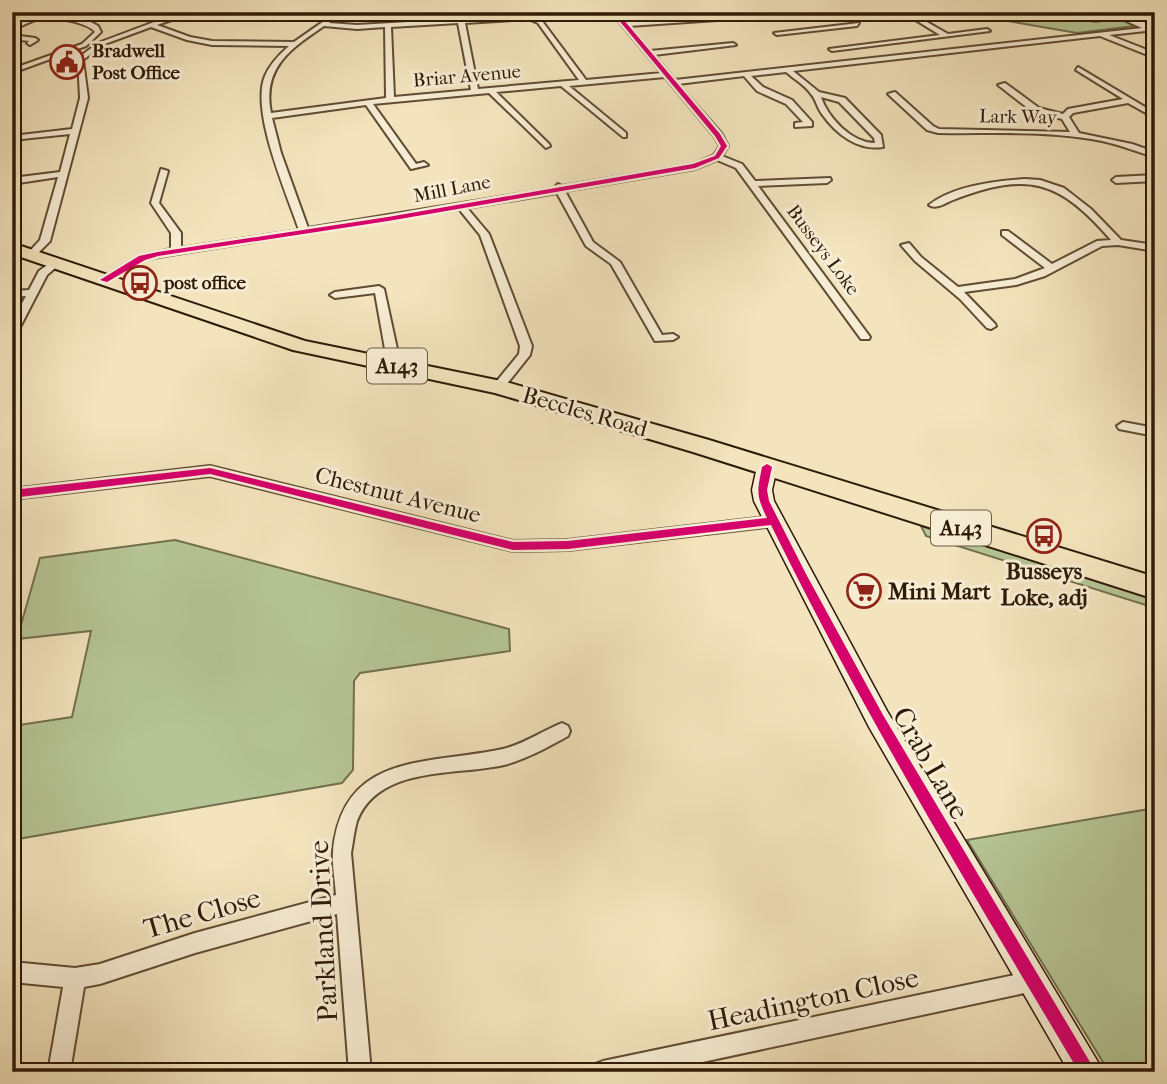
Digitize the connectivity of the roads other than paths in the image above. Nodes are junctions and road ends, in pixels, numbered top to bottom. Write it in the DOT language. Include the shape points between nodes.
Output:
graph roads {
  1 [pos="203,12"];
  2 [pos="250,12"];
  3 [pos="341,12"];
  4 [pos="614,12"];
  5 [pos="898,12"];
  6 [pos="1109,12"];
  7 [pos="12,13"];
  8 [pos="185,13"];
  9 [pos="729,15"];
  10 [pos="39,16"];
  11 [pos="274,16"];
  12 [pos="843,19"];
  13 [pos="461,20"];
  14 [pos="323,24"];
  15 [pos="624,24"];
  16 [pos="388,25"];
  17 [pos="153,26"];
  18 [pos="12,27"];
  19 [pos="979,27"];
  20 [pos="822,28"];
  21 [pos="1152,28"];
  22 [pos="779,33"];
  23 [pos="1101,34"];
  24 [pos="947,36"];
  25 [pos="12,37"];
  26 [pos="919,39"];
  27 [pos="35,40"];
  28 [pos="212,43"];
  29 [pos="295,44"];
  30 [pos="733,45"];
  31 [pos="849,47"];
  32 [pos="75,48"];
  33 [pos="832,49"];
  34 [pos="88,50"];
  35 [pos="198,51"];
  36 [pos="649,53"];
  37 [pos="943,54"];
  38 [pos="1155,56"];
  39 [pos="1077,69"];
  40 [pos="12,71"];
  41 [pos="789,71"];
  42 [pos="747,76"];
  43 [pos="671,79"];
  44 [pos="584,82"];
  45 [pos="564,85"];
  46 [pos="1002,85"];
  47 [pos="490,90"];
  48 [pos="475,92"];
  49 [pos="816,94"];
  50 [pos="892,94"];
  51 [pos="390,99"];
  52 [pos="1126,101"];
  53 [pos="368,102"];
  54 [pos="269,116"];
  55 [pos="1155,116"];
  56 [pos="1065,117"];
  57 [pos="798,125"];
  58 [pos="73,131"];
  59 [pos="1075,133"];
  60 [pos="623,135"];
  61 [pos="12,138"];
  62 [pos="546,146"];
  63 [pos="1155,155"];
  64 [pos="717,157"];
  65 [pos="414,167"];
  66 [pos="164,171"];
  67 [pos="62,174"];
  68 [pos="1155,178"];
  69 [pos="828,180"];
  70 [pos="1116,180"];
  71 [pos="12,181"];
  72 [pos="752,184"];
  73 [pos="558,187"];
  74 [pos="460,205"];
  75 [pos="933,205"];
  76 [pos="305,232"];
  77 [pos="1023,236"];
  78 [pos="1118,242"];
  79 [pos="1155,248"];
  80 [pos="923,249"];
  81 [pos="22,251"];
  82 [pos="176,251"];
  83 [pos="57,262"];
  84 [pos="1052,269"];
  85 [pos="104,280"];
  86 [pos="956,290"];
  87 [pos="32,293"];
  88 [pos="12,294"];
  89 [pos="335,295"];
  90 [pos="971,321"];
  91 [pos="12,333"];
  92 [pos="673,337"];
  93 [pos="865,337"];
  94 [pos="384,363"];
  95 [pos="498,387"];
  96 [pos="1123,426"];
  97 [pos="1155,432"];
  98 [pos="767,467"];
  99 [pos="12,494"];
  100 [pos="774,521"];
  101 [pos="1155,588"];
  102 [pos="562,731"];
  103 [pos="345,902"];
  104 [pos="12,972"];
  105 [pos="75,978"];
  106 [pos="1034,981"];
  107 [pos="59,1072"];
  108 [pos="360,1072"];
  109 [pos="603,1072"];
  110 [pos="1088,1072"];
  1 -- 8 [label="street"];
  2 -- 11 [label="street"];
  3 -- 14 [label="street"];
  4 -- 15 [label="street"];
  5 -- 24 [label="street"];
  6 -- 21 [label="street"];
  7 -- 10 [label="street"];
  8 -- 17 [label="street"];
  9 -- 15 [label="street"];
  10 -- 18 [label="street"];
  10 -- 32 [label="street" via="92,25 98,32"];
  12 -- 20 [label="street" via="854,24"];
  13 -- 16 [label="street"];
  13 -- 44 [label="street" via="537,20"];
  13 -- 48 [label="street"];
  14 -- 16 [label="street"];
  14 -- 29 [label="street"];
  15 -- 36 [label="street"];
  16 -- 51 [label="street"];
  17 -- 28 [label="street"];
  17 -- 34 [label="street"];
  19 -- 24 [label="street" via="986,31"];
  20 -- 22 [label="street"];
  20 -- 31 [label="street"];
  21 -- 23 [label="street"];
  23 -- 37 [label="street"];
  23 -- 38 [label="street"];
  24 -- 26 [label="street"];
  25 -- 27 [label="street"];
  26 -- 31 [label="street"];
  26 -- 37 [label="street"];
  28 -- 29 [label="street"];
  28 -- 35 [label="street"];
  29 -- 54 [label="street" via="266,83"];
  30 -- 36 [label="street"];
  31 -- 33 [label="street"];
  32 -- 34 [label="street"];
  32 -- 40 [label="street"];
  34 -- 58 [label="street" via="80,59 85,98"];
  36 -- 43 [label="street"];
  37 -- 41 [label="street"];
  39 -- 52 [label="street"];
  41 -- 42 [label="street"];
  41 -- 49 [label="street"];
  42 -- 43 [label="street"];
  42 -- 57 [label="street" via="760,89 789,103 809,124"];
  43 -- 44 [label="street, Briar Avenue"];
  43 -- 64 [label="street" via="722,141"];
  44 -- 45 [label="street, Briar Avenue"];
  45 -- 47 [label="street, Briar Avenue"];
  45 -- 60 [label="street"];
  46 -- 56 [label="street" via="1036,110"];
  47 -- 48 [label="street, Briar Avenue"];
  47 -- 62 [label="street"];
  48 -- 51 [label="street, Briar Avenue"];
  49 -- 49 [label="street" via="842,100 878,137 880,145 856,143 826,113"];
  50 -- 59 [label="street, Lark Way" via="938,131"];
  51 -- 53 [label="street, Briar Avenue"];
  52 -- 55 [label="street"];
  52 -- 56 [label="street" via="1080,108"];
  53 -- 54 [label="street, Briar Avenue"];
  53 -- 65 [label="street"];
  54 -- 76 [label="street"];
  56 -- 59 [label="street"];
  58 -- 61 [label="street"];
  58 -- 67 [label="street"];
  59 -- 63 [label="street, Lark Way" via="1124,142"];
  64 -- 72 [label="street, Busseys Loke" via="737,165"];
  64 -- 73 [label="street, Mill Lane" via="695,166"];
  66 -- 82 [label="street" via="155,203 176,233"];
  67 -- 71 [label="street"];
  67 -- 81 [label="street" via="45,241"];
  68 -- 70 [label="street"];
  69 -- 72 [label="street, Busseys Loke"];
  72 -- 93 [label="street, Busseys Loke"];
  73 -- 74 [label="street, Mill Lane"];
  73 -- 92 [label="street" via="589,244 615,262 653,340"];
  74 -- 76 [label="street, Mill Lane"];
  74 -- 95 [label="street" via="484,234 526,346"];
  75 -- 78 [label="street" via="967,190 1044,184 1061,190"];
  76 -- 82 [label="street, Mill Lane"];
  77 -- 84 [label="street" via="1008,235"];
  78 -- 79 [label="street"];
  78 -- 84 [label="street" via="1092,247"];
  80 -- 86 [label="street" via="908,247"];
  81 -- 83 [label="highway, Beccles Road / A143"];
  82 -- 85 [label="street, Mill Lane" via="142,258"];
  83 -- 85 [label="highway, Beccles Road / A143"];
  83 -- 87 [label="street"];
  84 -- 86 [label="street" via="1016,282"];
  85 -- 94 [label="highway, Beccles Road / A143" via="288,343"];
  86 -- 90 [label="street" via="988,323"];
  87 -- 88 [label="street"];
  87 -- 91 [label="street"];
  89 -- 94 [label="street" via="379,289 391,349"];
  94 -- 95 [label="highway, Beccles Road / A143"];
  95 -- 98 [label="highway, Beccles Road / A143"];
  96 -- 97 [label="street"];
  98 -- 100 [label="street, Crab Lane" via="762,490"];
  98 -- 101 [label="highway, Beccles Road / A143"];
  99 -- 100 [label="street, Chestnut Avenue" via="210,471 513,546 568,545"];
  100 -- 106 [label="street, Crab Lane" via="888,735"];
  102 -- 103 [label="street, Parkland Drive" via="502,757 395,775 373,784 358,797 344,827"];
  103 -- 105 [label="street, The Close"];
  103 -- 108 [label="street, Parkland Drive"];
  104 -- 105 [label="street, The Close"];
  105 -- 107 [label="street"];
  106 -- 109 [label="street, Headington Close"];
  106 -- 110 [label="street, Crab Lane"];
}
